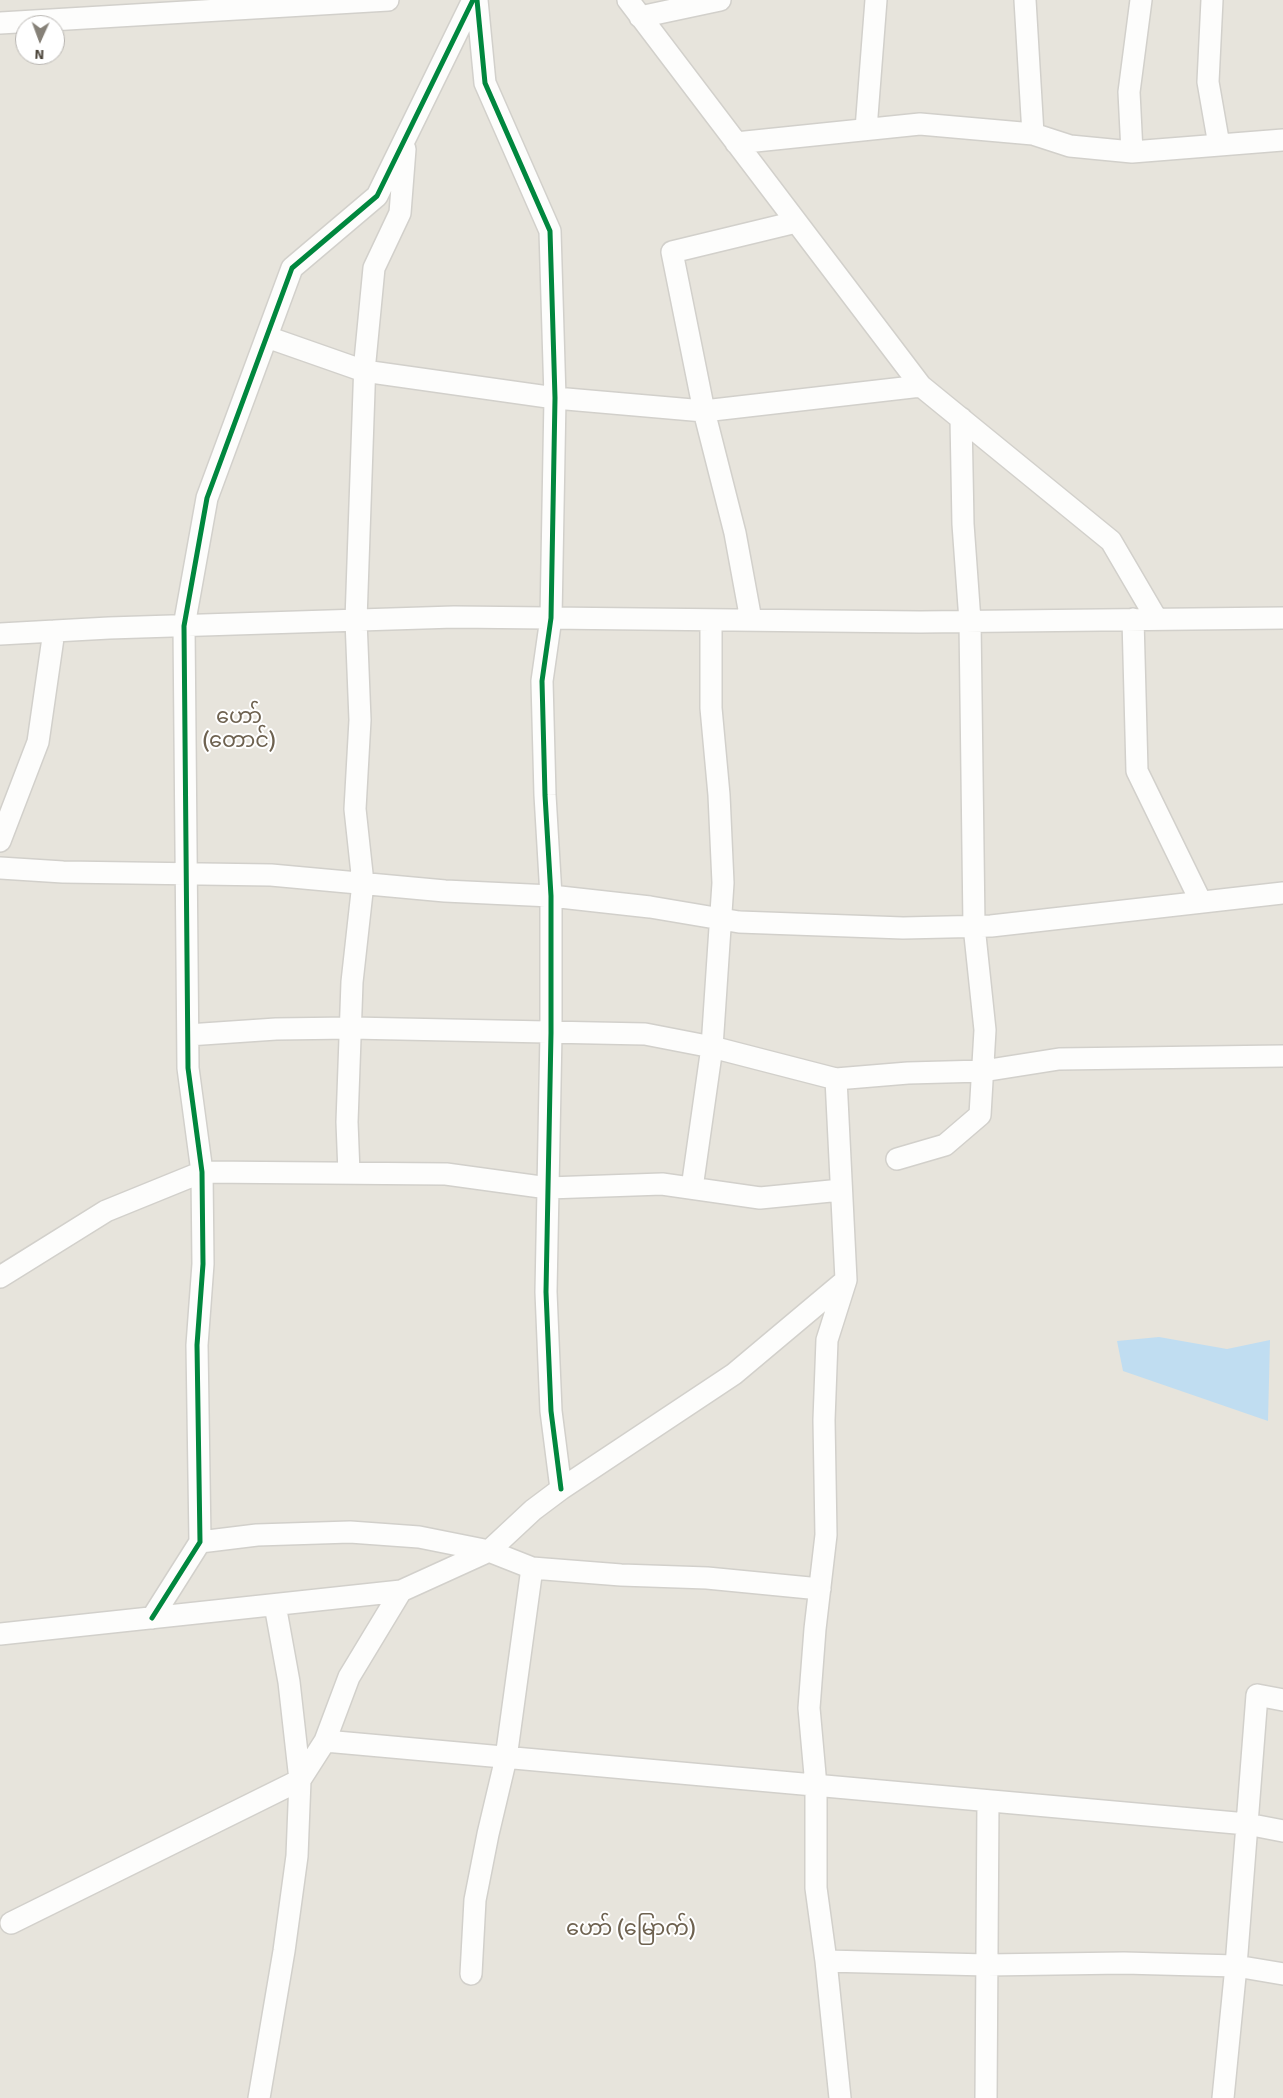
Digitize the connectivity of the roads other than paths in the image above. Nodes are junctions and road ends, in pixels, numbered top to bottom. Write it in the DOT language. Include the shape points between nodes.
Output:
graph roads {
  1 [pos="388,0"];
  2 [pos="475,0"];
  3 [pos="720,0"];
  4 [pos="876,0"];
  5 [pos="1025,0"];
  6 [pos="1141,0"];
  7 [pos="1212,0"];
  8 [pos="634,8"];
  9 [pos="0,23"];
  10 [pos="866,129"];
  11 [pos="1033,134"];
  12 [pos="406,136"];
  13 [pos="1283,140"];
  14 [pos="736,143"];
  15 [pos="1219,145"];
  16 [pos="1132,152"];
  17 [pos="796,222"];
  18 [pos="267,337"];
  19 [pos="364,370"];
  20 [pos="921,386"];
  21 [pos="555,398"];
  22 [pos="704,411"];
  23 [pos="960,418"];
  24 [pos="551,618"];
  25 [pos="1156,618"];
  26 [pos="1283,618"];
  27 [pos="1133,619"];
  28 [pos="356,620"];
  29 [pos="711,620"];
  30 [pos="751,620"];
  31 [pos="970,621"];
  32 [pos="184,626"];
  33 [pos="54,631"];
  34 [pos="0,634"];
  35 [pos="0,841"];
  36 [pos="0,868"];
  37 [pos="184,873"];
  38 [pos="363,883"];
  39 [pos="1283,894"];
  40 [pos="551,896"];
  41 [pos="1201,902"];
  42 [pos="722,919"];
  43 [pos="974,926"];
  44 [pos="350,1028"];
  45 [pos="551,1033"];
  46 [pos="188,1036"];
  47 [pos="712,1047"];
  48 [pos="1283,1056"];
  49 [pos="982,1071"];
  50 [pos="836,1079"];
  51 [pos="897,1159"];
  52 [pos="202,1172"];
  53 [pos="349,1173"];
  54 [pos="548,1188"];
  55 [pos="692,1188"];
  56 [pos="841,1190"];
  57 [pos="0,1277"];
  58 [pos="846,1280"];
  59 [pos="562,1489"];
  60 [pos="200,1542"];
  61 [pos="488,1551"];
  62 [pos="532,1568"];
  63 [pos="820,1589"];
  64 [pos="400,1591"];
  65 [pos="275,1605"];
  66 [pos="152,1618"];
  67 [pos="0,1634"];
  68 [pos="1283,1700"];
  69 [pos="325,1741"];
  70 [pos="506,1758"];
  71 [pos="300,1780"];
  72 [pos="816,1786"];
  73 [pos="988,1801"];
  74 [pos="1247,1824"];
  75 [pos="1283,1831"];
  76 [pos="11,1923"];
  77 [pos="826,1961"];
  78 [pos="987,1965"];
  79 [pos="1236,1966"];
  80 [pos="470,1974"];
  81 [pos="1283,1974"];
  82 [pos="259,2098"];
  83 [pos="840,2098"];
  84 [pos="986,2098"];
  85 [pos="1223,2098"];
  1 -- 9 [label="street"];
  2 -- 12 [label="street"];
  2 -- 21 [label="street" via="485,83 550,231"];
  3 -- 8 [label="street"];
  4 -- 10 [label="street"];
  5 -- 11 [label="street"];
  6 -- 16 [label="street" via="1129,92"];
  7 -- 15 [label="street" via="1208,82"];
  8 -- 14 [label="street"];
  10 -- 11 [label="street" via="920,124"];
  10 -- 14 [label="street"];
  11 -- 16 [label="street" via="1070,146"];
  12 -- 18 [label="street" via="377,196 292,268"];
  12 -- 19 [label="street" via="400,213 374,268"];
  13 -- 15 [label="street"];
  14 -- 17 [label="street"];
  15 -- 16 [label="street"];
  17 -- 20 [label="street"];
  17 -- 22 [label="street" via="672,252"];
  18 -- 19 [label="street"];
  18 -- 32 [label="street" via="207,498"];
  19 -- 21 [label="street"];
  19 -- 28 [label="street"];
  20 -- 22 [label="street"];
  20 -- 23 [label="street"];
  21 -- 22 [label="street"];
  21 -- 24 [label="street"];
  22 -- 30 [label="street" via="734,533"];
  23 -- 25 [label="street" via="1111,541"];
  23 -- 31 [label="street"];
  24 -- 28 [label="street"];
  24 -- 29 [label="street"];
  24 -- 40 [label="street" via="542,681"];
  25 -- 26 [label="street"];
  25 -- 27 [label="street"];
  27 -- 31 [label="street"];
  27 -- 41 [label="street" via="1138,771"];
  28 -- 32 [label="street"];
  28 -- 38 [label="street" via="360,720 355,809"];
  29 -- 30 [label="street"];
  29 -- 42 [label="street" via="711,708 720,795"];
  30 -- 31 [label="street"];
  31 -- 43 [label="street"];
  32 -- 33 [label="street"];
  32 -- 37 [label="street"];
  33 -- 34 [label="street"];
  33 -- 35 [label="street" via="38,742"];
  36 -- 37 [label="street"];
  37 -- 38 [label="street" via="271,875"];
  37 -- 46 [label="street"];
  38 -- 40 [label="street"];
  38 -- 44 [label="street"];
  39 -- 41 [label="street"];
  40 -- 42 [label="street"];
  40 -- 45 [label="street"];
  41 -- 43 [label="street"];
  42 -- 43 [label="street" via="874,927"];
  42 -- 47 [label="street"];
  43 -- 49 [label="street" via="985,1030"];
  44 -- 45 [label="street"];
  44 -- 46 [label="street" via="276,1029"];
  44 -- 53 [label="street"];
  45 -- 47 [label="street" via="645,1034"];
  45 -- 54 [label="street"];
  46 -- 52 [label="street" via="188,1068"];
  47 -- 50 [label="street"];
  47 -- 55 [label="street"];
  48 -- 49 [label="street" via="1059,1059"];
  49 -- 50 [label="street"];
  49 -- 51 [label="street" via="980,1114 945,1145"];
  50 -- 56 [label="street"];
  52 -- 53 [label="street"];
  52 -- 57 [label="street" via="106,1211"];
  52 -- 60 [label="street" via="203,1264 197,1345"];
  53 -- 54 [label="street" via="446,1174"];
  54 -- 55 [label="street" via="662,1184"];
  54 -- 59 [label="street" via="546,1292 551,1411"];
  55 -- 56 [label="street" via="760,1198"];
  56 -- 58 [label="street"];
  58 -- 59 [label="street" via="734,1374"];
  58 -- 63 [label="street" via="827,1340 824,1420 826,1535"];
  59 -- 61 [label="street" via="533,1510"];
  60 -- 61 [label="street" via="257,1535 350,1532 419,1537"];
  60 -- 66 [label="street"];
  61 -- 62 [label="street"];
  61 -- 64 [label="street"];
  62 -- 63 [label="street" via="707,1578"];
  62 -- 70 [label="street"];
  63 -- 72 [label="street" via="809,1708"];
  64 -- 65 [label="street"];
  64 -- 69 [label="street" via="349,1677"];
  65 -- 66 [label="street"];
  65 -- 71 [label="street" via="289,1682"];
  66 -- 67 [label="street"];
  68 -- 74 [label="street" via="1257,1695"];
  69 -- 70 [label="street"];
  69 -- 71 [label="street"];
  70 -- 72 [label="street"];
  70 -- 80 [label="street" via="475,1900"];
  71 -- 76 [label="street"];
  71 -- 82 [label="street" via="297,1856"];
  72 -- 73 [label="street"];
  72 -- 77 [label="street" via="816,1888"];
  73 -- 74 [label="street"];
  73 -- 78 [label="street"];
  74 -- 75 [label="street"];
  74 -- 79 [label="street"];
  77 -- 78 [label="street"];
  77 -- 83 [label="street"];
  78 -- 79 [label="street" via="1124,1963"];
  78 -- 84 [label="street"];
  79 -- 81 [label="street"];
  79 -- 85 [label="street"];
}
